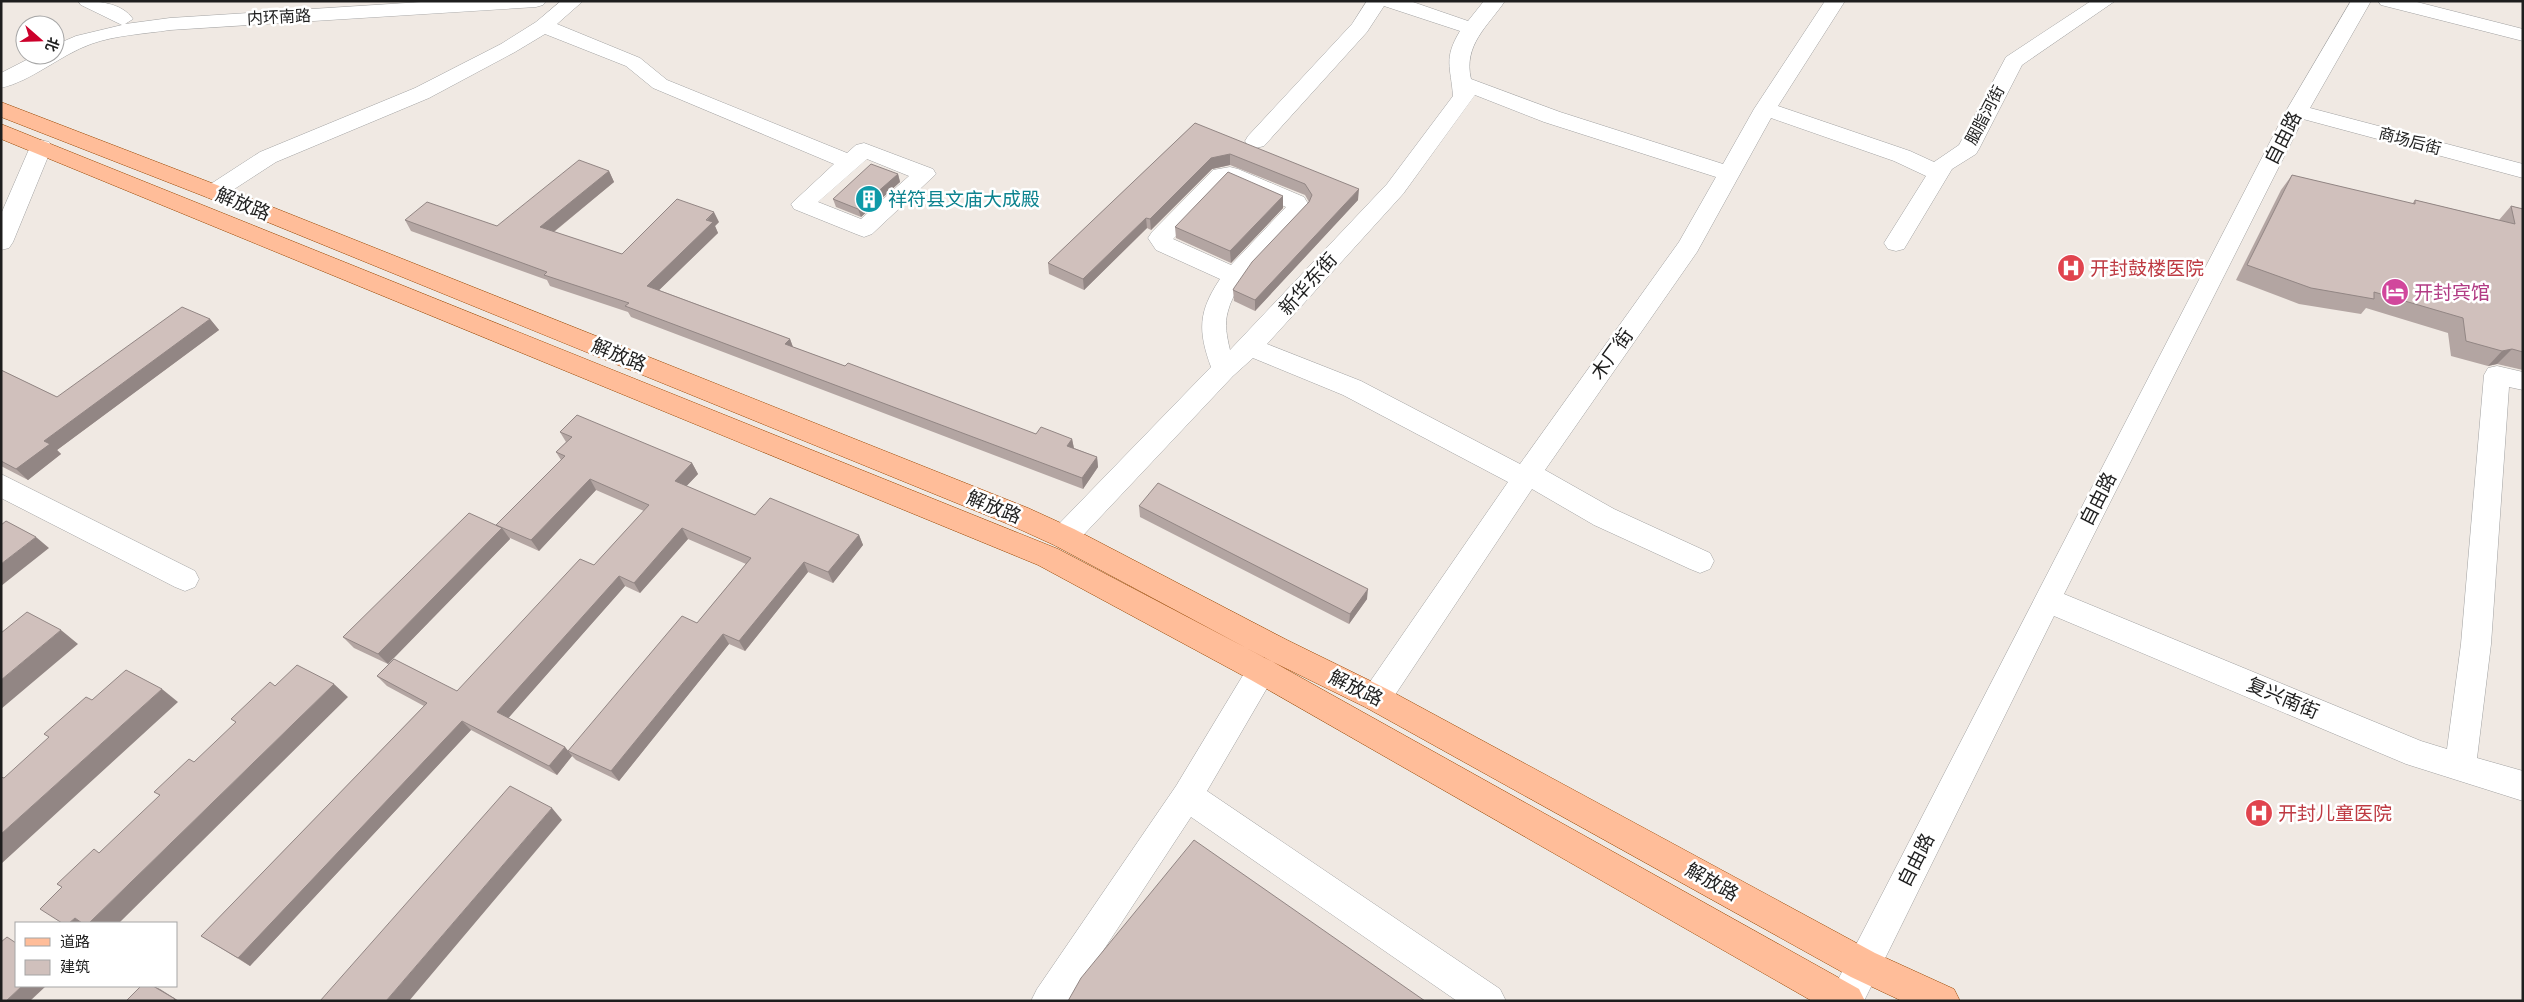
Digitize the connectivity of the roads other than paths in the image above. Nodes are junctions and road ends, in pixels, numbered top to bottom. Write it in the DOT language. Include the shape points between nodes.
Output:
graph roads {
  1 [pos="88,1"];
  2 [pos="384,1"];
  3 [pos="536,1"];
  4 [pos="573,1"];
  5 [pos="1377,1"];
  6 [pos="1390,1"];
  7 [pos="1495,1"];
  8 [pos="1835,1"];
  9 [pos="2105,1"];
  10 [pos="2361,1"];
  11 [pos="2388,1"];
  12 [pos="123,19"];
  13 [pos="543,26"];
  14 [pos="1473,29"];
  15 [pos="2523,34"];
  16 [pos="65,37"];
  17 [pos="65,48"];
  18 [pos="15,60"];
  19 [pos="33,65"];
  20 [pos="1,67"];
  21 [pos="1,82"];
  22 [pos="1463,83"];
  23 [pos="1,109"];
  24 [pos="1765,109"];
  25 [pos="2297,111"];
  26 [pos="1,131"];
  27 [pos="1256,141"];
  28 [pos="41,147"];
  29 [pos="850,162"];
  30 [pos="2523,171"];
  31 [pos="1939,173"];
  32 [pos="1730,174"];
  33 [pos="214,192"];
  34 [pos="1,242"];
  35 [pos="1896,243"];
  36 [pos="1234,276"];
  37 [pos="1250,347"];
  38 [pos="1224,370"];
  39 [pos="2523,381"];
  40 [pos="1527,476"];
  41 [pos="1,485"];
  42 [pos="1064,537"];
  43 [pos="1700,561"];
  44 [pos="185,579"];
  45 [pos="2047,600"];
  46 [pos="1262,671"];
  47 [pos="1376,698"];
  48 [pos="2460,768"];
  49 [pos="2523,786"];
  50 [pos="1187,796"];
  51 [pos="1863,965"];
  52 [pos="1846,1000"];
  53 [pos="1049,1001"];
  54 [pos="1488,1001"];
  55 [pos="1942,1001"];
  1 -- 12 [label="street"];
  2 -- 12 [label="street, 内环南路" via="180,12"];
  3 -- 17 [label="street, 内环南路" via="170,24 108,33"];
  4 -- 13 [label="street"];
  5 -- 27 [label="street" via="1360,28"];
  6 -- 14 [label="street"];
  7 -- 14 [label="street, 新华东街"];
  8 -- 24 [label="street, 木厂街"];
  9 -- 31 [label="street, 胭脂河街" via="2013,61 1968,149 1943,165"];
  10 -- 25 [label="street, 自由路"];
  11 -- 15 [label="street"];
  12 -- 16 [label="street, 内环南路"];
  13 -- 29 [label="street" via="634,62 660,84"];
  13 -- 33 [label="street" via="422,93 268,157"];
  14 -- 22 [label="street, 新华东街" via="1458,54"];
  18 -- 20 [label="street"];
  19 -- 21 [label="street"];
  22 -- 32 [label="street" via="1552,117"];
  22 -- 37 [label="street, 新华东街" via="1464,96 1454,112 1395,189"];
  23 -- 33 [label="main road, 解放路"];
  24 -- 31 [label="street" via="1902,156"];
  24 -- 32 [label="street, 木厂街"];
  25 -- 30 [label="street, 商场后街"];
  25 -- 45 [label="street, 自由路"];
  26 -- 28 [label="main road, 解放路"];
  28 -- 34 [label="street"];
  28 -- 46 [label="main road, 解放路" via="996,534"];
  29 -- 29 [label="street" via="864,150 925,174 864,229 802,204"];
  31 -- 35 [label="street, 胭脂河街"];
  32 -- 40 [label="street, 木厂街" via="1688,246"];
  33 -- 42 [label="main road, 解放路"];
  36 -- 36 [label="street" via="1164,244 1160,238 1221,175 1230,174 1296,202 1299,207"];
  36 -- 38 [label="street" via="1220,296 1212,329"];
  37 -- 38 [label="street, 新华东街"];
  37 -- 40 [label="street" via="1352,388"];
  38 -- 42 [label="street, 新华东街"];
  39 -- 48 [label="street" via="2497,375 2476,644"];
  40 -- 43 [label="street" via="1604,517"];
  40 -- 47 [label="street, 木厂街"];
  41 -- 44 [label="street"];
  42 -- 47 [label="main road, 解放路"];
  45 -- 48 [label="street, 复兴南街" via="2417,754"];
  45 -- 51 [label="street, 自由路"];
  46 -- 50 [label="street"];
  46 -- 52 [label="main road, 解放路"];
  47 -- 51 [label="main road, 解放路"];
  48 -- 49 [label="street, 复兴南街"];
  50 -- 53 [label="street"];
  50 -- 54 [label="street"];
  51 -- 52 [label="street, 自由路"];
  51 -- 55 [label="main road, 解放路"];
}
